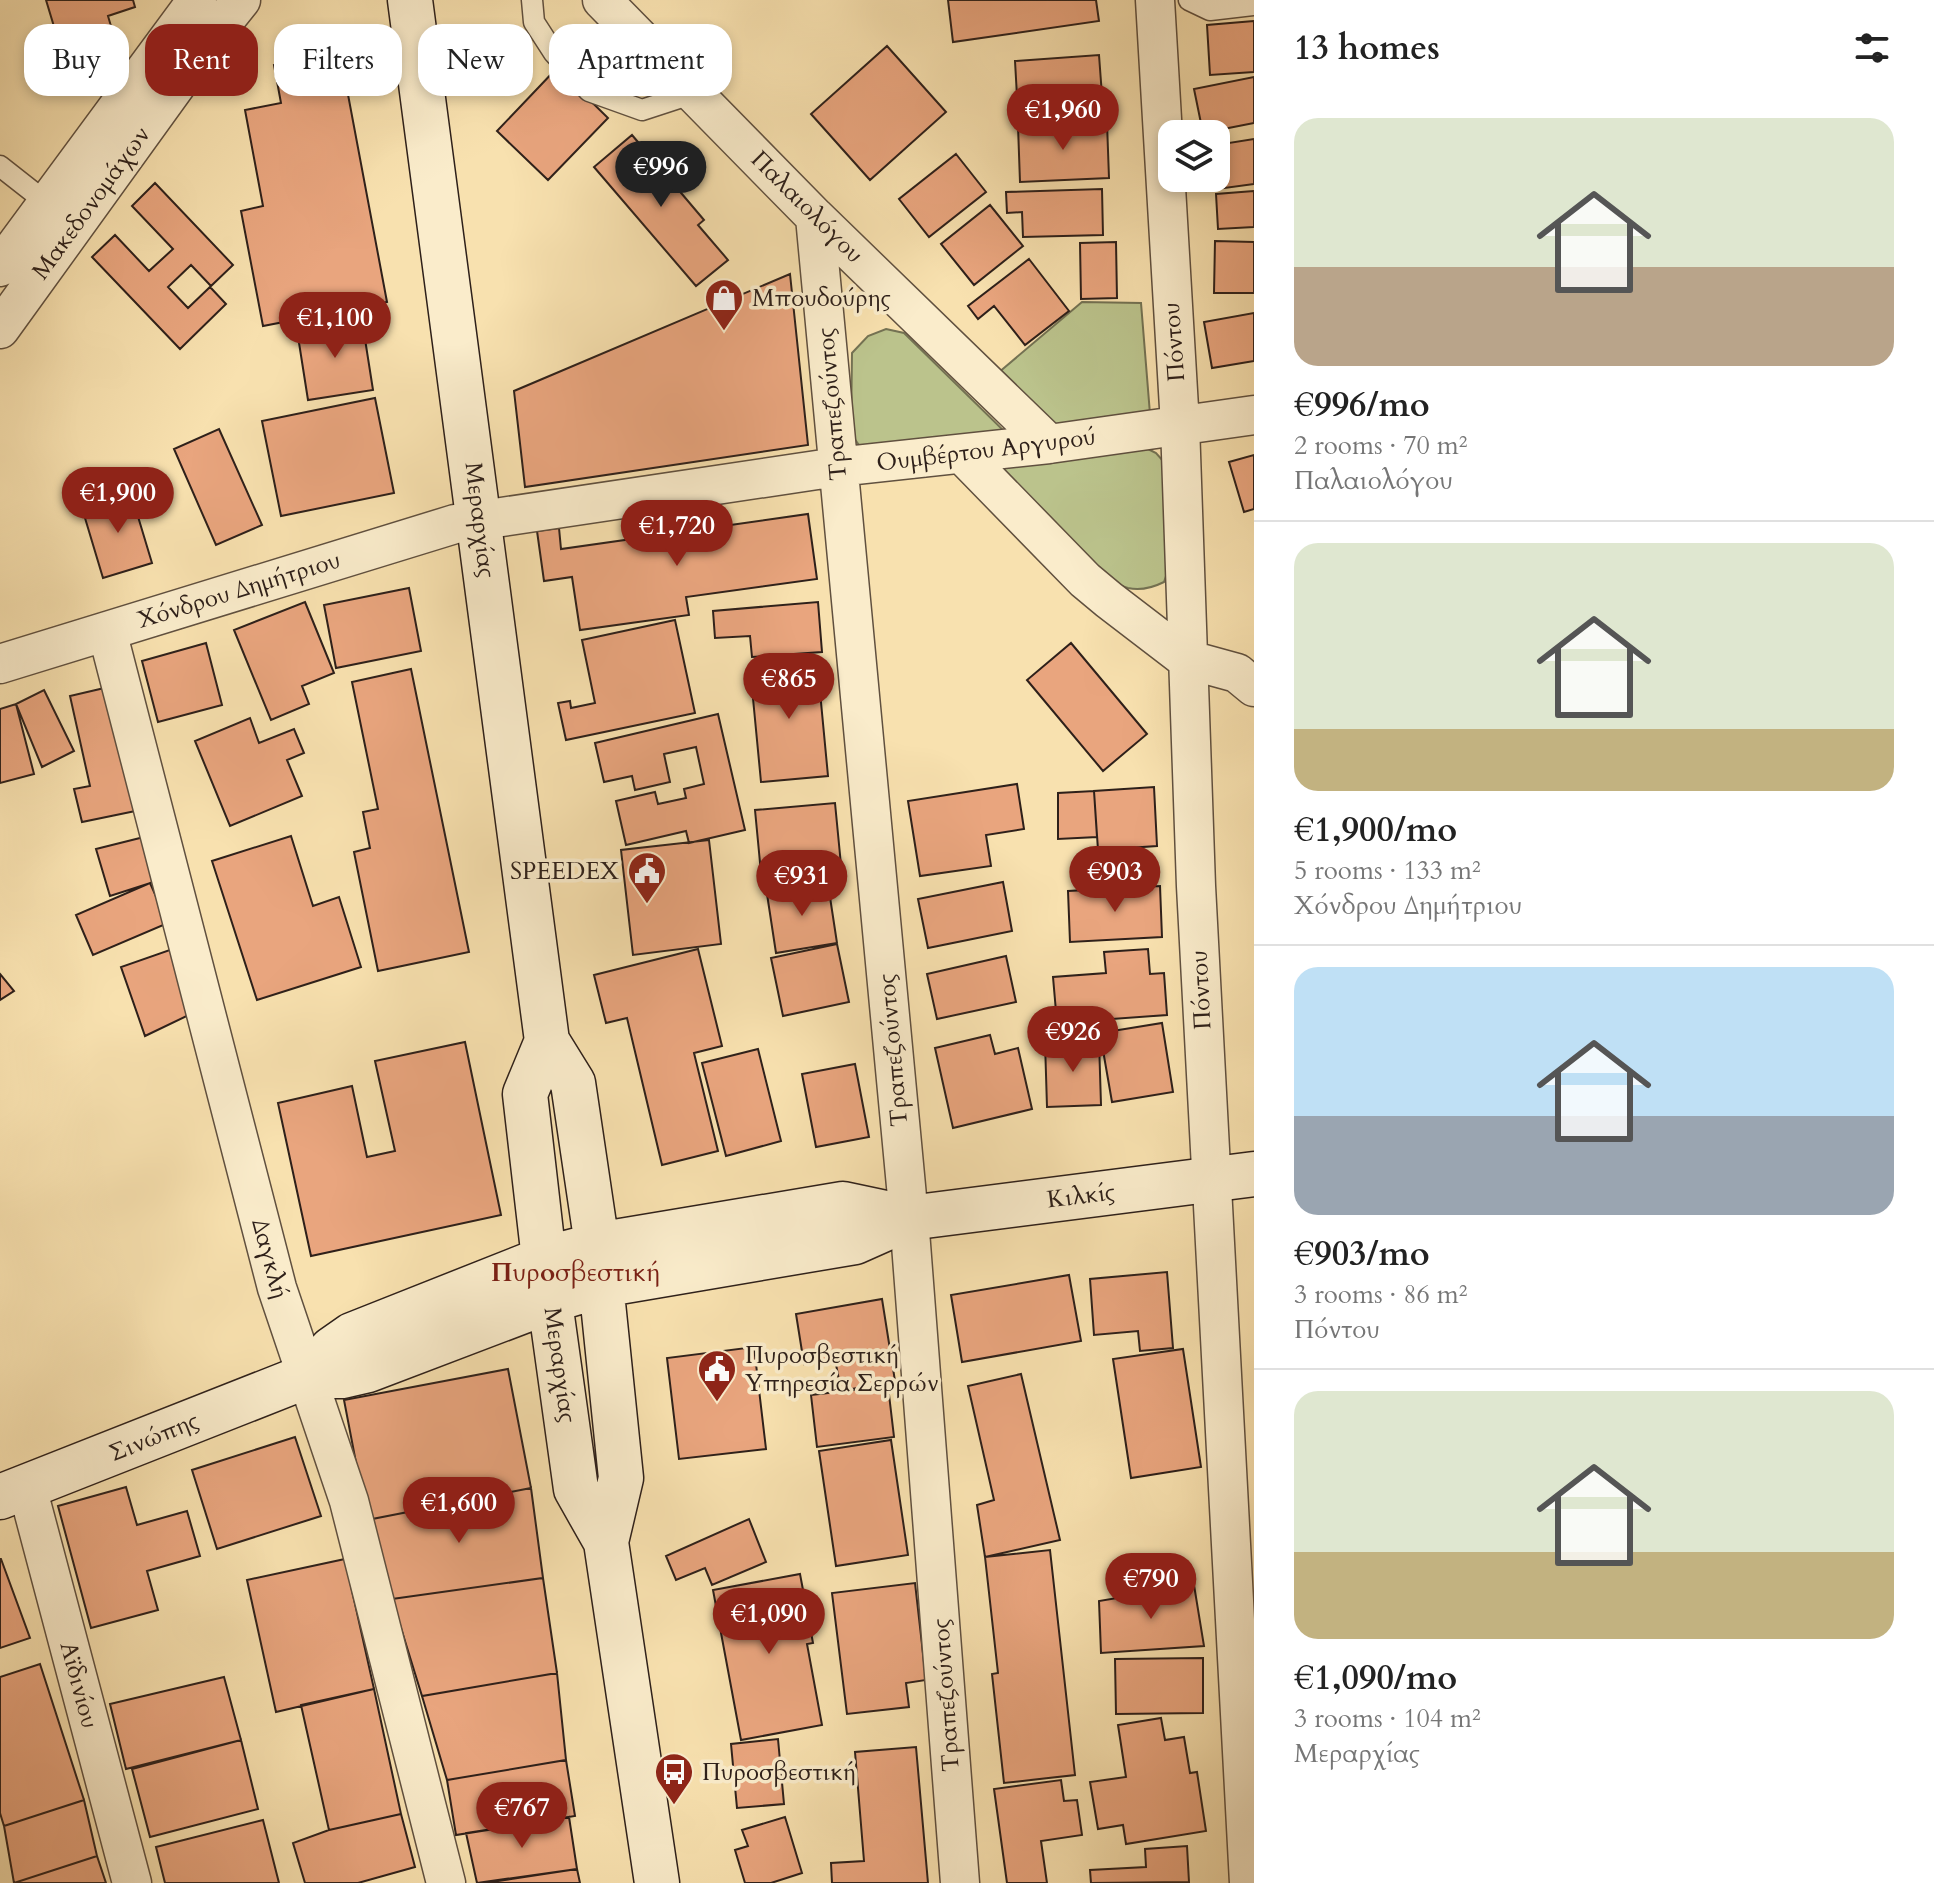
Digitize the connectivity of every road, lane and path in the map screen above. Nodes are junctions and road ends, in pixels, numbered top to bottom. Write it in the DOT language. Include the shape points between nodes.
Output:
graph roads {
  1 [pos="197,0"];
  2 [pos="241,0"];
  3 [pos="410,0"];
  4 [pos="532,0"];
  5 [pos="602,0"];
  6 [pos="1155,0"];
  7 [pos="1173,0"];
  8 [pos="1189,0"];
  9 [pos="1254,5"];
  10 [pos="626,24"];
  11 [pos="549,45"];
  12 [pos="603,96"];
  13 [pos="685,96"];
  14 [pos="697,96"];
  15 [pos="0,166"];
  16 [pos="47,203"];
  17 [pos="815,217"];
  18 [pos="0,267"];
  19 [pos="0,329"];
  20 [pos="1254,415"];
  21 [pos="1180,425"];
  22 [pos="1049,444"];
  23 [pos="962,454"];
  24 [pos="837,467"];
  25 [pos="480,520"];
  26 [pos="107,631"];
  27 [pos="1186,659"];
  28 [pos="0,664"];
  29 [pos="1254,687"];
  30 [pos="547,1041"];
  31 [pos="1254,1174"];
  32 [pos="1211,1179"];
  33 [pos="909,1218"];
  34 [pos="599,1265"];
  35 [pos="548,1280"];
  36 [pos="307,1376"];
  37 [pos="13,1492"];
  38 [pos="606,1542"];
  39 [pos="132,1883"];
  40 [pos="446,1883"];
  41 [pos="657,1883"];
  42 [pos="960,1883"];
  43 [pos="1249,1883"];
  1 -- 16 [label="street, Μακεδονομάχων"];
  2 -- 19 [label="street, Μακεδονομάχων"];
  3 -- 25 [label="main road, Μεραρχίας"];
  4 -- 11 [label="lane" via="534,22"];
  5 -- 10 [label="street, Παλαιολόγου"];
  6 -- 7 [label="lane"];
  6 -- 21 [label="street, Πόντου"];
  8 -- 9 [label="lane" via="1210,10"];
  12 -- 13 [label="lane" via="642,110"];
  14 -- 17 [label="street, Παλαιολόγου"];
  15 -- 16 [label="lane"];
  16 -- 18 [label="street, Μακεδονομάχων"];
  17 -- 22 [label="street, Παλαιολόγου"];
  17 -- 24 [label="street, Τραπεζούντος"];
  20 -- 21 [label="street, Ουμβέρτου Αργυρού"];
  21 -- 22 [label="street, Ουμβέρτου Αργυρού"];
  21 -- 27 [label="street, Πόντου"];
  22 -- 23 [label="street, Ουμβέρτου Αργυρού"];
  23 -- 24 [label="street, Ουμβέρτου Αργυρού"];
  23 -- 27 [label="street" via="1085,580"];
  24 -- 25 [label="street, Ουμβέρτου Αργυρού"];
  24 -- 33 [label="street, Τραπεζούντος"];
  25 -- 26 [label="street, Χόνδρου Δημήτριου"];
  25 -- 30 [label="main road, Μεραρχίας"];
  26 -- 28 [label="street, Χόνδρου Δημήτριου"];
  26 -- 36 [label="street, Δαγκλή" via="277,1288"];
  27 -- 29 [label="street" via="1237,673"];
  27 -- 32 [label="street, Πόντου"];
  30 -- 34 [label="main road, Μεραρχίας" via="573,1083"];
  30 -- 35 [label="main road, Μεραρχίας" via="525,1094"];
  31 -- 32 [label="main road, Κιλκίς"];
  32 -- 33 [label="main road, Κιλκίς"];
  32 -- 43 [label="street, Πόντου"];
  33 -- 34 [label="main road, Κιλκίς" via="855,1242"];
  33 -- 42 [label="street, Τραπεζούντος"];
  34 -- 35 [label="main road, Σινώπης"];
  34 -- 38 [label="main road, Μεραρχίας" via="621,1478"];
  35 -- 36 [label="main road, Σινώπης" via="352,1335"];
  35 -- 38 [label="main road, Μεραρχίας" via="576,1489"];
  36 -- 37 [label="main road, Σινώπης"];
  36 -- 40 [label="street, Δαγκλή" via="349,1501"];
  37 -- 39 [label="street, Αϊδινίου"];
  38 -- 41 [label="main road, Μεραρχίας"];
}
